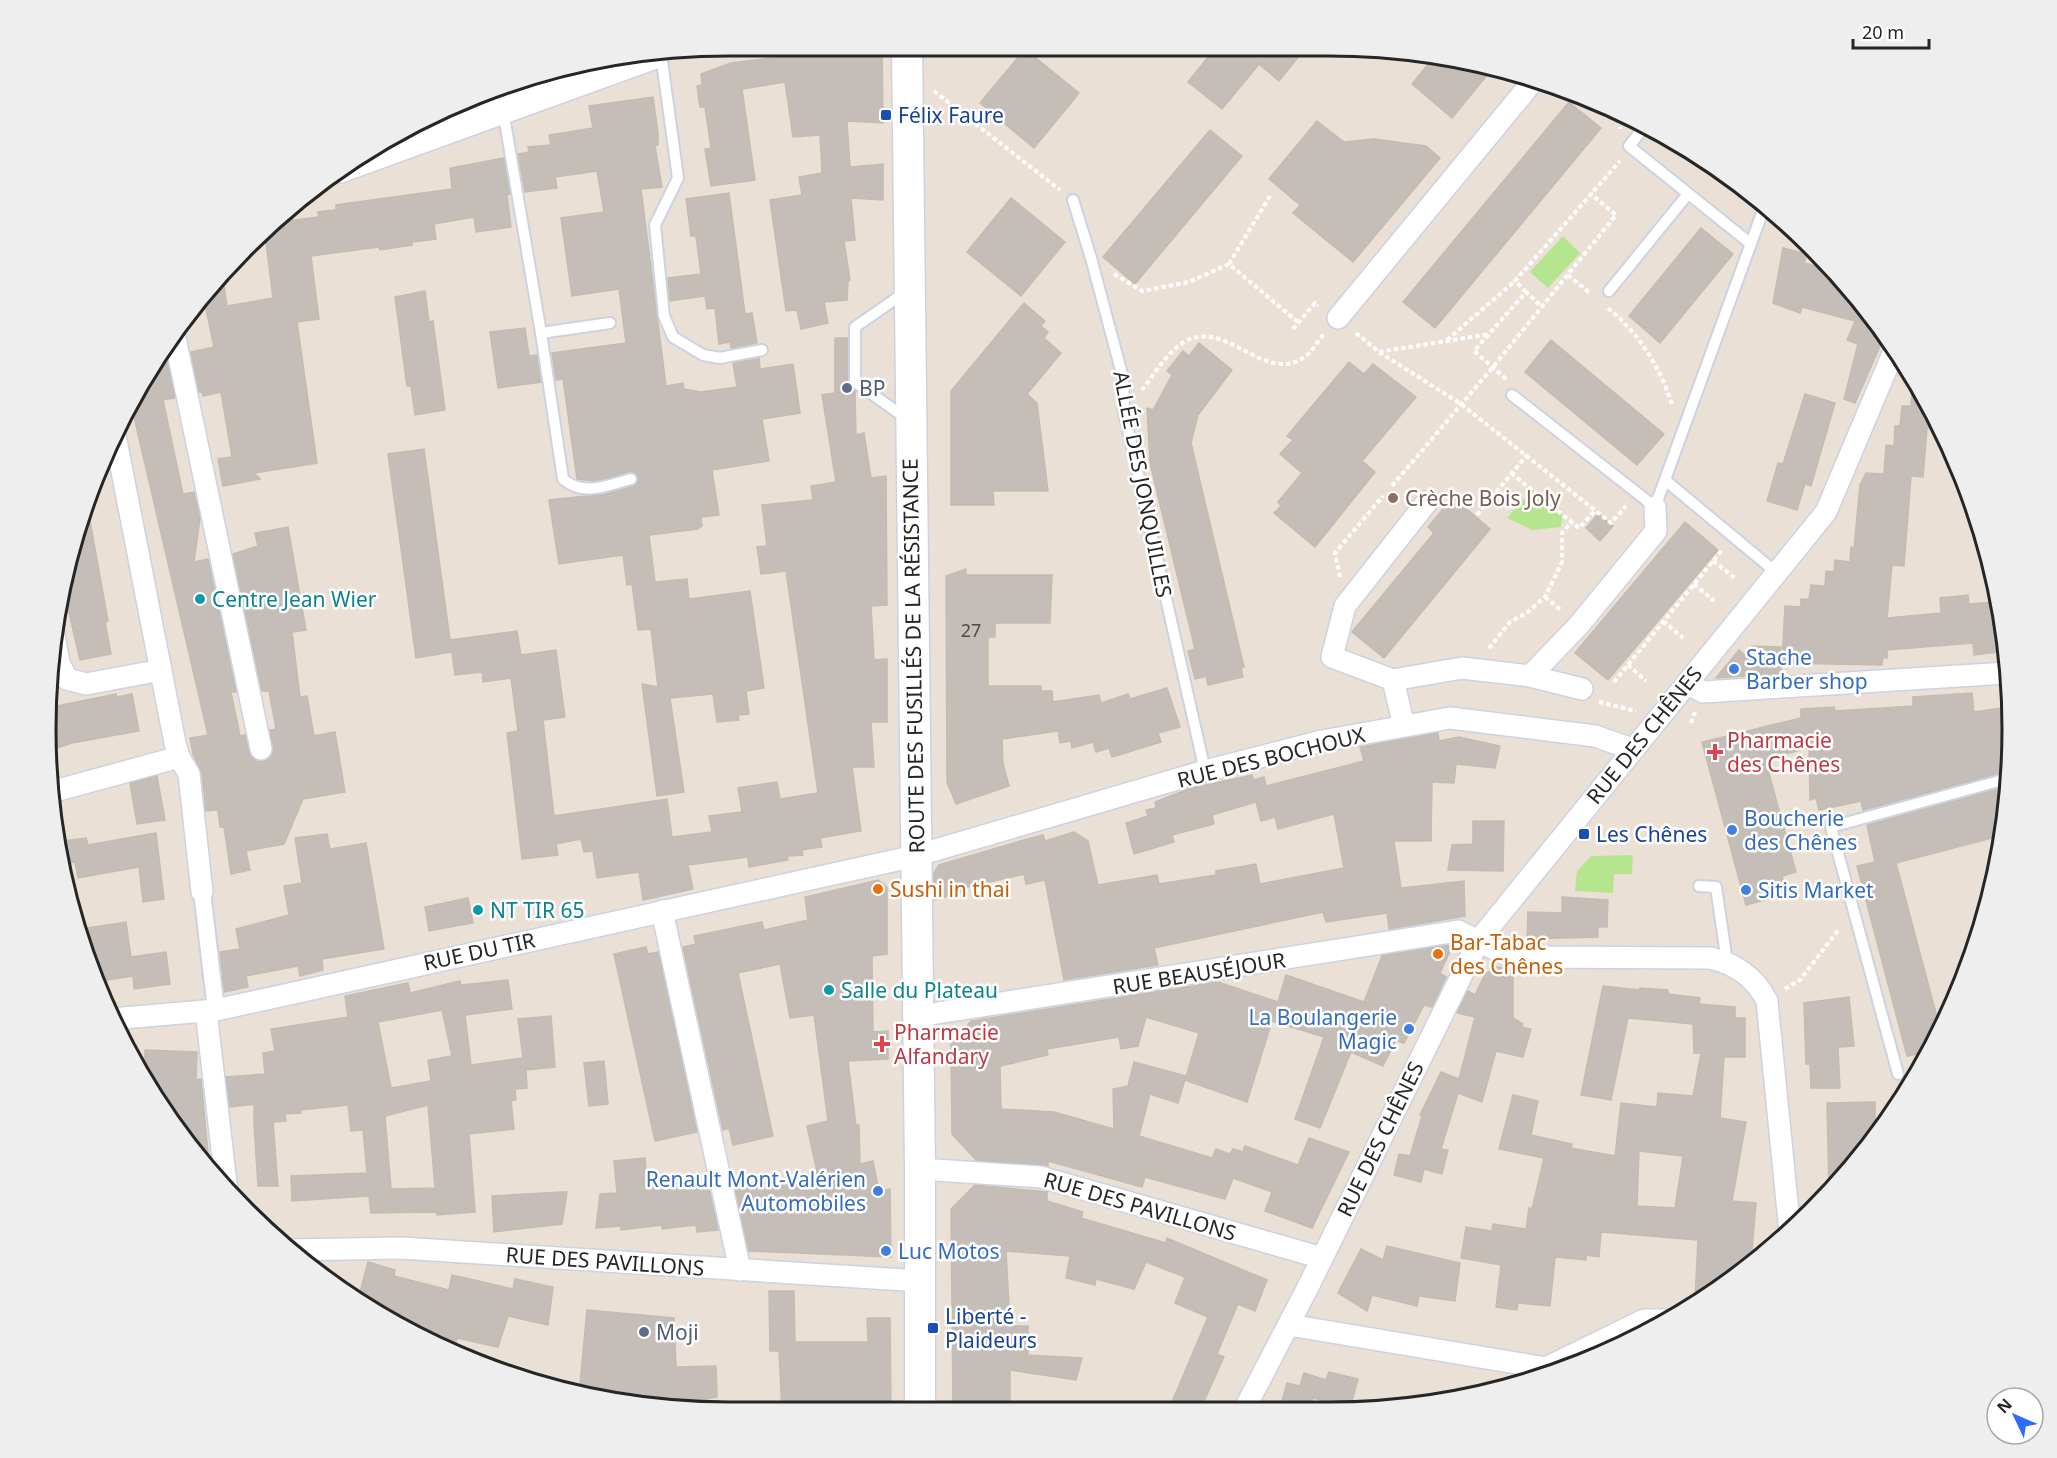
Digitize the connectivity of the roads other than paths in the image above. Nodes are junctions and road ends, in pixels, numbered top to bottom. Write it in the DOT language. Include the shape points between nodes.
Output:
graph roads {
  1 [pos="907,58"];
  2 [pos="662,59"];
  3 [pos="636,62"];
  4 [pos="1529,86"];
  5 [pos="503,110"];
  6 [pos="1640,132"];
  7 [pos="377,155"];
  8 [pos="1688,194"];
  9 [pos="1073,200"];
  10 [pos="1762,214"];
  11 [pos="1751,244"];
  12 [pos="909,289"];
  13 [pos="1609,291"];
  14 [pos="1338,318"];
  15 [pos="610,323"];
  16 [pos="541,333"];
  17 [pos="176,345"];
  18 [pos="762,350"];
  19 [pos="1891,359"];
  20 [pos="1512,395"];
  21 [pos="910,421"];
  22 [pos="117,448"];
  23 [pos="631,480"];
  24 [pos="1665,480"];
  25 [pos="1427,502"];
  26 [pos="1655,507"];
  27 [pos="1777,573"];
  28 [pos="59,663"];
  29 [pos="161,670"];
  30 [pos="1999,674"];
  31 [pos="1530,676"];
  32 [pos="1393,680"];
  33 [pos="76,682"];
  34 [pos="1687,683"];
  35 [pos="57,687"];
  36 [pos="1582,689"];
  37 [pos="1404,726"];
  38 [pos="261,749"];
  39 [pos="1632,749"];
  40 [pos="179,757"];
  41 [pos="1205,771"];
  42 [pos="1999,780"];
  43 [pos="59,790"];
  44 [pos="915,856"];
  45 [pos="1699,886"];
  46 [pos="202,892"];
  47 [pos="662,911"];
  48 [pos="1479,940"];
  49 [pos="1727,962"];
  50 [pos="211,1010"];
  51 [pos="918,1017"];
  52 [pos="121,1018"];
  53 [pos="1898,1074"];
  54 [pos="920,1169"];
  55 [pos="226,1176"];
  56 [pos="1789,1219"];
  57 [pos="303,1250"];
  58 [pos="1322,1258"];
  59 [pos="740,1270"];
  60 [pos="921,1281"];
  61 [pos="1650,1320"];
  62 [pos="1289,1324"];
  63 [pos="1624,1334"];
  64 [pos="1543,1367"];
  65 [pos="920,1402"];
  66 [pos="1248,1402"];
  1 -- 12 [label="main road, ROUTE DES FUSILLÉS DE LA RÉSISTANCE"];
  2 -- 18 [label="lane" via="678,178 655,225 664,316 673,337 703,355 720,358"];
  3 -- 5 [label="street"];
  4 -- 14 [label="street"];
  5 -- 7 [label="street"];
  5 -- 16 [label="lane"];
  6 -- 8 [label="lane" via="1629,146"];
  8 -- 11 [label="lane"];
  8 -- 13 [label="lane"];
  9 -- 41 [label="lane, ALLÉE DES JONQUILLES" via="1123,378 1124,412"];
  10 -- 11 [label="lane"];
  11 -- 24 [label="lane"];
  12 -- 21 [label="main road, ROUTE DES FUSILLÉS DE LA RÉSISTANCE"];
  12 -- 21 [label="lane" via="855,327 855,382"];
  15 -- 16 [label="lane"];
  16 -- 23 [label="lane" via="562,479 570,486 588,490"];
  17 -- 38 [label="street"];
  19 -- 27 [label="street, RUE DES CHÊNES" via="1826,512"];
  20 -- 26 [label="lane"];
  21 -- 44 [label="main road, ROUTE DES FUSILLÉS DE LA RÉSISTANCE"];
  22 -- 29 [label="street"];
  24 -- 26 [label="lane"];
  24 -- 27 [label="lane"];
  25 -- 32 [label="street" via="1345,606 1332,657"];
  26 -- 31 [label="street" via="1656,531 1579,625"];
  27 -- 34 [label="street, RUE DES CHÊNES"];
  28 -- 33 [label="street" via="67,679"];
  29 -- 33 [label="street" via="86,684"];
  29 -- 40 [label="street"];
  30 -- 34 [label="street" via="1703,692"];
  31 -- 32 [label="street" via="1462,668"];
  31 -- 36 [label="street"];
  32 -- 37 [label="street"];
  33 -- 35 [label="street"];
  34 -- 39 [label="street, RUE DES CHÊNES"];
  37 -- 39 [label="street, RUE DES BOCHOUX" via="1450,718 1595,736"];
  37 -- 41 [label="street, RUE DES BOCHOUX" via="1322,741"];
  39 -- 48 [label="street, RUE DES CHÊNES"];
  40 -- 43 [label="street"];
  40 -- 46 [label="street" via="189,774"];
  41 -- 44 [label="street, RUE DES BOCHOUX"];
  42 -- 53 [label="lane" via="1831,827"];
  44 -- 47 [label="street, RUE DU TIR"];
  44 -- 51 [label="main road, ROUTE DES FUSILLÉS DE LA RÉSISTANCE"];
  45 -- 49 [label="lane" via="1716,887"];
  46 -- 50 [label="street"];
  47 -- 50 [label="street, RUE DU TIR"];
  47 -- 59 [label="street"];
  48 -- 49 [label="street, RUE BEAUSÉJOUR" via="1511,957 1711,958"];
  48 -- 51 [label="street, RUE BEAUSÉJOUR" via="1458,931"];
  48 -- 58 [label="street, RUE DES CHÊNES"];
  49 -- 56 [label="street" via="1746,974 1767,1001"];
  50 -- 52 [label="street, RUE DU TIR"];
  50 -- 55 [label="street"];
  51 -- 54 [label="main road, ROUTE DES FUSILLÉS DE LA RÉSISTANCE"];
  54 -- 58 [label="street, RUE DES PAVILLONS" via="1041,1177"];
  54 -- 60 [label="main road, ROUTE DES FUSILLÉS DE LA RÉSISTANCE"];
  57 -- 59 [label="street, RUE DES PAVILLONS" via="400,1248"];
  58 -- 62 [label="street, RUE DES CHÊNES"];
  59 -- 60 [label="street, RUE DES PAVILLONS"];
  60 -- 65 [label="main road, ROUTE DES FUSILLÉS DE LA RÉSISTANCE"];
  61 -- 63 [label="street"];
  62 -- 64 [label="street"];
  62 -- 66 [label="street, RUE DES CHÊNES"];
}
